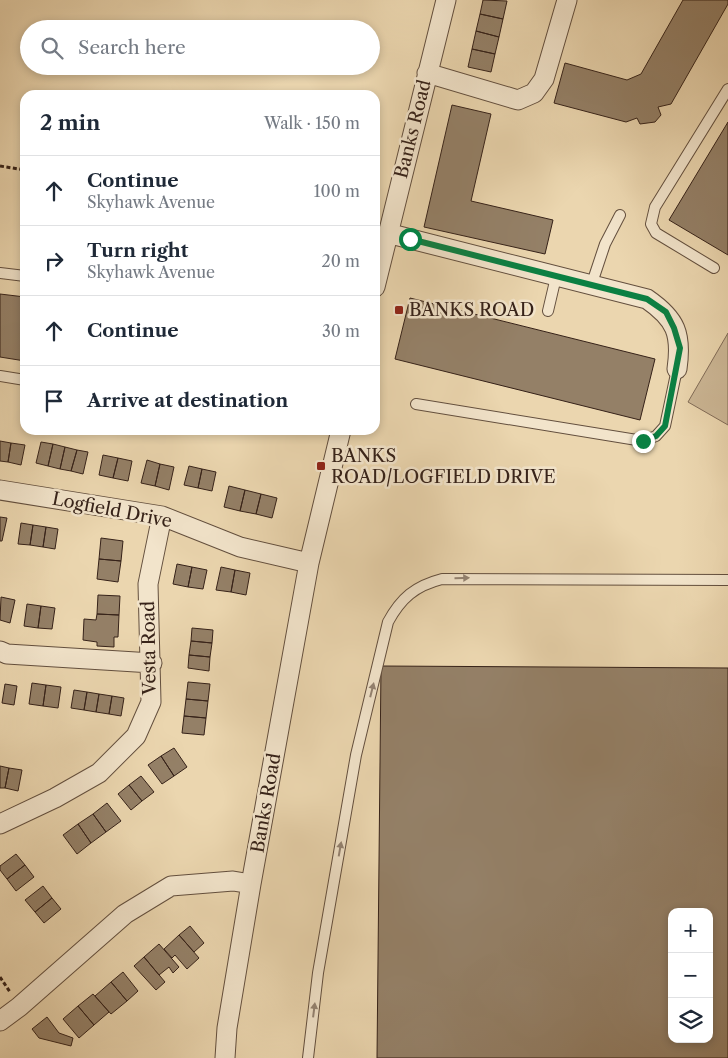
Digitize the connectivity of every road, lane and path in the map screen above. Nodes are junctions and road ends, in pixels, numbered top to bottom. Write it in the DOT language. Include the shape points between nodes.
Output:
graph roads {
  1 [pos="446,0"];
  2 [pos="567,0"];
  3 [pos="427,73"];
  4 [pos="728,89"];
  5 [pos="0,166"];
  6 [pos="20,169"];
  7 [pos="620,215"];
  8 [pos="387,233"];
  9 [pos="380,264"];
  10 [pos="714,268"];
  11 [pos="0,272"];
  12 [pos="20,275"];
  13 [pos="556,278"];
  14 [pos="592,286"];
  15 [pos="548,311"];
  16 [pos="677,369"];
  17 [pos="0,376"];
  18 [pos="20,379"];
  19 [pos="416,404"];
  20 [pos="340,435"];
  21 [pos="0,490"];
  22 [pos="162,516"];
  23 [pos="309,563"];
  24 [pos="728,580"];
  25 [pos="0,652"];
  26 [pos="152,664"];
  27 [pos="0,824"];
  28 [pos="251,884"];
  29 [pos="0,1021"];
  30 [pos="225,1058"];
  31 [pos="308,1058"];
  1 -- 3 [label="street, Banks Road"];
  2 -- 3 [label="street" via="544,79 534,93 518,100"];
  3 -- 8 [label="street, Banks Road"];
  4 -- 10 [label="lane" via="655,207 651,224 656,233"];
  5 -- 6 [label="path"];
  7 -- 14 [label="lane" via="605,244"];
  8 -- 9 [label="street, Banks Road"];
  8 -- 13 [label="street"];
  11 -- 12 [label="lane"];
  13 -- 14 [label="street"];
  13 -- 15 [label="lane"];
  14 -- 16 [label="street" via="647,299 666,312 680,348"];
  16 -- 19 [label="lane" via="665,426 656,436 643,441"];
  17 -- 18 [label="lane"];
  20 -- 23 [label="street, Banks Road"];
  21 -- 22 [label="street, Logfield Drive"];
  22 -- 23 [label="street, Logfield Drive" via="240,546"];
  22 -- 26 [label="street, Vesta Road" via="148,584"];
  23 -- 28 [label="street, Banks Road"];
  31 -- 24 [label="lane, one-way" via="318,974 356,754 388,622 397,605 407,594 424,584 442,579"];
  25 -- 26 [label="street"];
  26 -- 27 [label="street, Vesta Road" via="151,702 136,736 99,773"];
  28 -- 29 [label="street" via="233,881 171,886 125,914"];
  28 -- 30 [label="street, Banks Road"];
}
